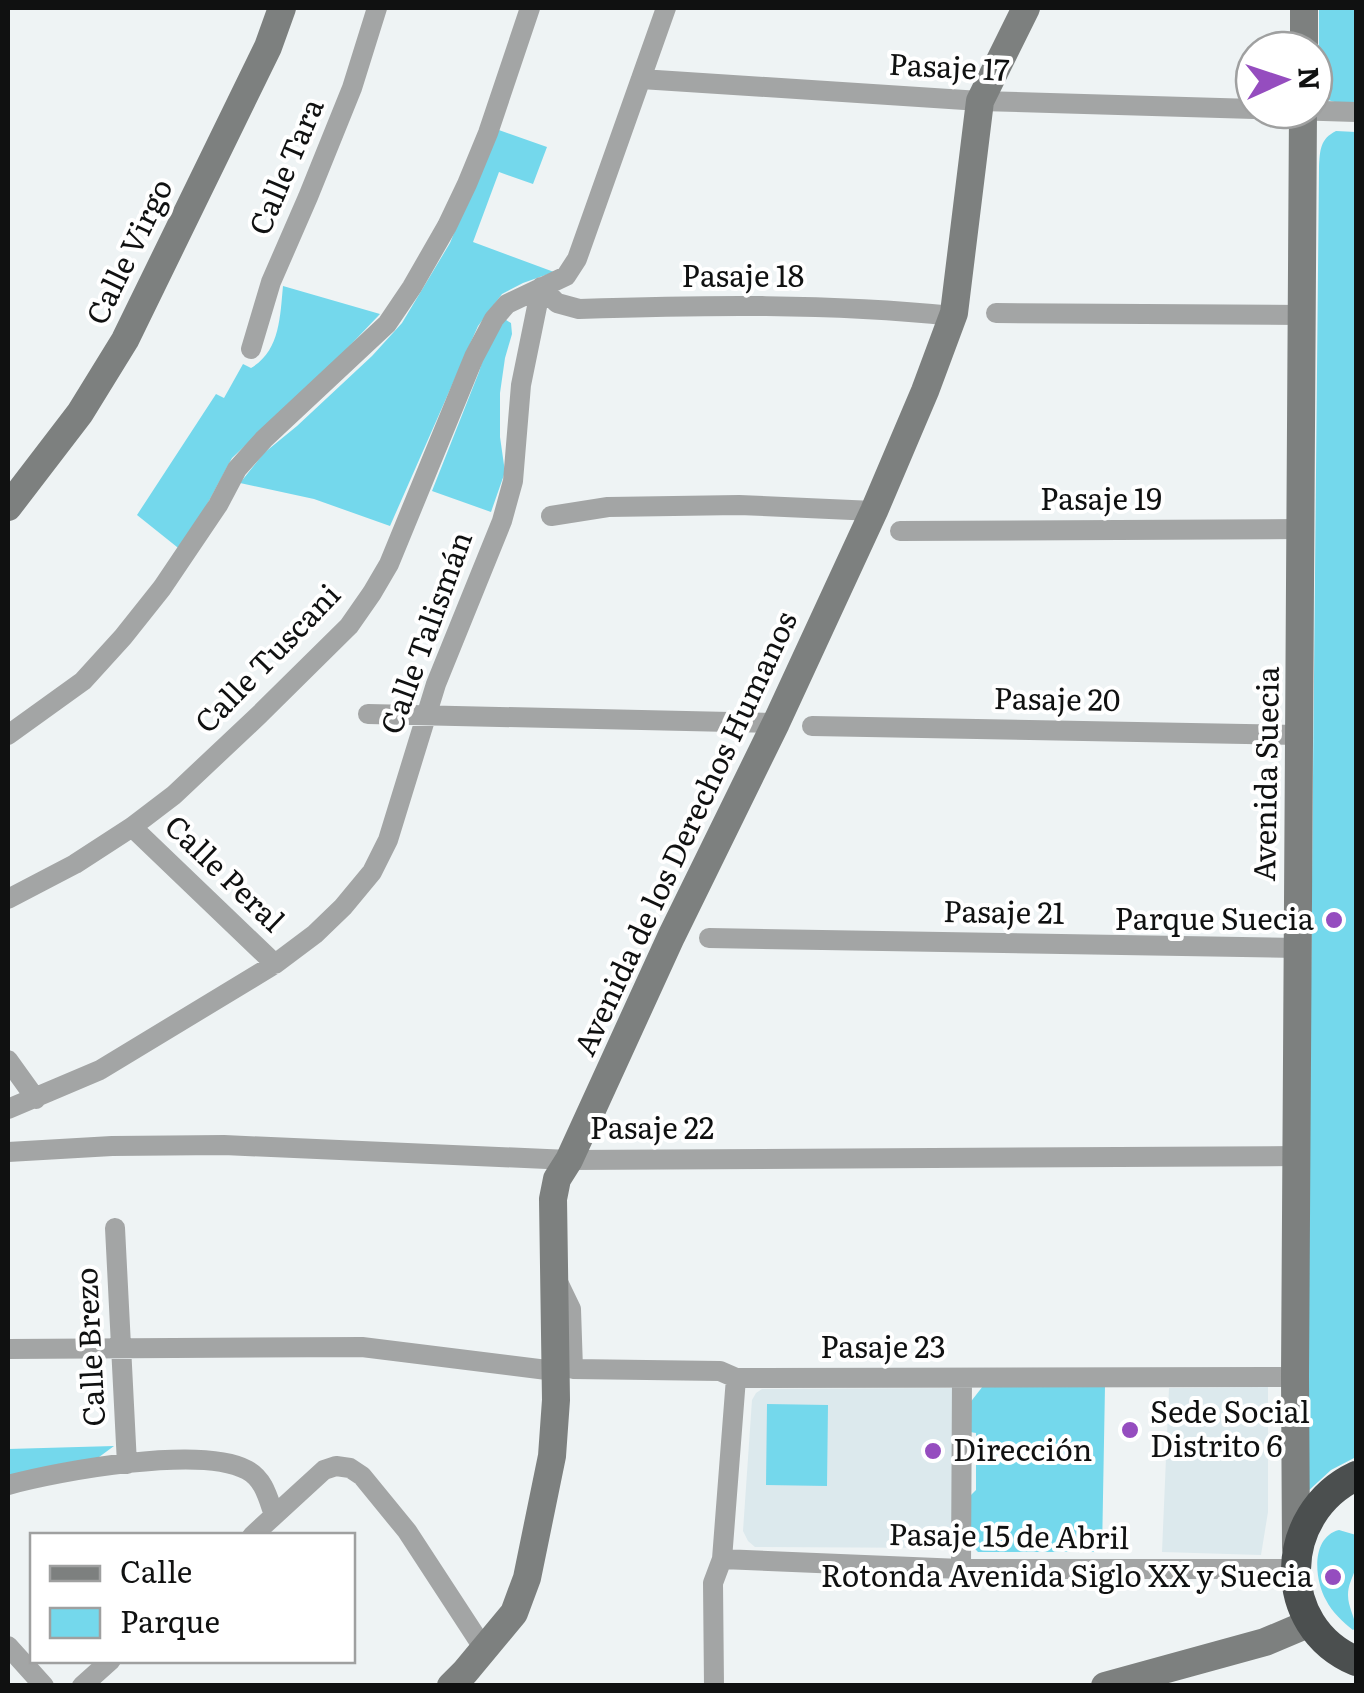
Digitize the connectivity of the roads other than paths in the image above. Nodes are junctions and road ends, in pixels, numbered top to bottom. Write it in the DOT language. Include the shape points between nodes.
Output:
graph roads {
  1 [pos="282,8"];
  2 [pos="377,8"];
  3 [pos="530,8"];
  4 [pos="666,8"];
  5 [pos="1026,8"];
  6 [pos="641,79"];
  7 [pos="980,101"];
  8 [pos="1234,108"];
  9 [pos="1303,130"];
  10 [pos="541,287"];
  11 [pos="996,313"];
  12 [pos="1302,315"];
  13 [pos="953,316"];
  14 [pos="251,348"];
  15 [pos="8,507"];
  16 [pos="874,512"];
  17 [pos="552,516"];
  18 [pos="1301,530"];
  19 [pos="900,531"];
  20 [pos="368,714"];
  21 [pos="426,714"];
  22 [pos="776,723"];
  23 [pos="812,726"];
  24 [pos="8,734"];
  25 [pos="1300,735"];
  26 [pos="132,827"];
  27 [pos="8,899"];
  28 [pos="708,938"];
  29 [pos="1298,948"];
  30 [pos="275,964"];
  31 [pos="8,1060"];
  32 [pos="36,1099"];
  33 [pos="8,1109"];
  34 [pos="8,1152"];
  35 [pos="1297,1156"];
  36 [pos="569,1160"];
  37 [pos="115,1228"];
  38 [pos="554,1273"];
  39 [pos="8,1348"];
  40 [pos="120,1350"];
  41 [pos="555,1371"];
  42 [pos="1295,1377"];
  43 [pos="736,1378"];
  44 [pos="962,1378"];
  45 [pos="127,1464"];
  46 [pos="1356,1476"];
  47 [pos="8,1485"];
  48 [pos="274,1515"];
  49 [pos="255,1533"];
  50 [pos="722,1560"];
  51 [pos="1296,1564"];
  52 [pos="961,1568"];
  53 [pos="1310,1623"];
  54 [pos="8,1646"];
  55 [pos="484,1649"];
  56 [pos="1346,1655"];
  57 [pos="108,1663"];
  58 [pos="1356,1672"];
  59 [pos="44,1686"];
  60 [pos="82,1686"];
  61 [pos="451,1686"];
  62 [pos="714,1686"];
  63 [pos="1105,1686"];
  1 -- 15 [label="street, Calle Virgo" via="125,340 80,414"];
  2 -- 14 [label="street, Calle Tara" via="352,88 270,282"];
  3 -- 24 [label="street" via="467,184 387,324 237,469 162,588 83,681"];
  4 -- 6 [label="street"];
  5 -- 7 [label="street, Avenida de los Derechos Humanos"];
  6 -- 7 [label="street, Pasaje 17"];
  6 -- 10 [label="street" via="577,259 566,276"];
  7 -- 8 [label="street, Pasaje 17"];
  7 -- 13 [label="street, Avenida de los Derechos Humanos"];
  9 -- 12 [label="street, Avenida Suecia"];
  10 -- 13 [label="street, Pasaje 18" via="557,303 579,310 770,305"];
  10 -- 21 [label="street, Calle Talismán" via="521,385 513,480"];
  10 -- 26 [label="street, Calle Tuscani" via="507,304 494,319 388,564 348,626"];
  11 -- 12 [label="street"];
  12 -- 18 [label="street, Avenida Suecia"];
  13 -- 16 [label="street, Avenida de los Derechos Humanos"];
  16 -- 17 [label="street" via="608,507"];
  16 -- 22 [label="street, Avenida de los Derechos Humanos"];
  18 -- 19 [label="street, Pasaje 19"];
  18 -- 25 [label="street, Avenida Suecia"];
  20 -- 21 [label="street"];
  21 -- 22 [label="street"];
  21 -- 30 [label="street, Calle Talismán" via="372,872 343,908"];
  22 -- 36 [label="street, Avenida de los Derechos Humanos"];
  23 -- 25 [label="street, Pasaje 20"];
  25 -- 29 [label="street, Avenida Suecia"];
  26 -- 27 [label="street, Calle Tuscani"];
  26 -- 30 [label="street, Calle Peral"];
  28 -- 29 [label="street, Pasaje 21"];
  29 -- 35 [label="street, Avenida Suecia"];
  30 -- 32 [label="street, Calle Talismán" via="100,1070"];
  31 -- 32 [label="street"];
  32 -- 33 [label="street, Calle Talismán"];
  34 -- 36 [label="street, Pasaje 22" via="224,1146"];
  35 -- 36 [label="street, Pasaje 22"];
  35 -- 42 [label="street, Avenida Suecia"];
  36 -- 38 [label="street, Avenida de los Derechos Humanos" via="552,1200"];
  37 -- 40 [label="street, Calle Brezo"];
  38 -- 41 [label="street, Avenida de los Derechos Humanos"];
  38 -- 43 [label="street, Pasaje 23" via="571,1308 573,1370 720,1371"];
  39 -- 40 [label="street"];
  40 -- 41 [label="street" via="362,1347"];
  40 -- 45 [label="street, Calle Brezo"];
  41 -- 55 [label="street, Avenida de los Derechos Humanos" via="552,1456 527,1578 514,1612"];
  42 -- 44 [label="street, Pasaje 23"];
  42 -- 51 [label="street, Avenida Suecia"];
  43 -- 44 [label="street, Pasaje 23"];
  43 -- 50 [label="street"];
  44 -- 52 [label="street"];
  45 -- 47 [label="street"];
  45 -- 48 [label="street" via="195,1458 229,1463 265,1487"];
  46 -- 51 [label="highway" via="1314,1511"];
  48 -- 49 [label="street"];
  48 -- 55 [label="street" via="324,1470 350,1468 407,1531"];
  50 -- 52 [label="street, Pasaje 15 de Abril"];
  50 -- 62 [label="street" via="713,1582"];
  51 -- 52 [label="street, Pasaje 15 de Abril"];
  51 -- 53 [label="highway"];
  53 -- 56 [label="highway"];
  53 -- 63 [label="street"];
  54 -- 59 [label="street"];
  55 -- 61 [label="street, Avenida de los Derechos Humanos"];
  56 -- 58 [label="highway"];
  57 -- 60 [label="street"];
}
